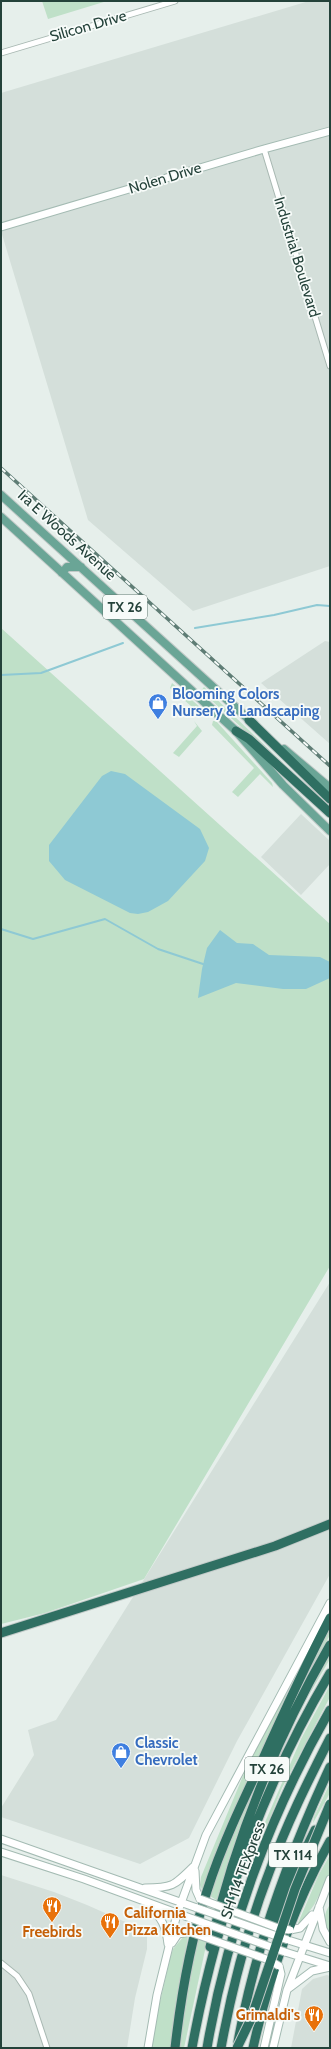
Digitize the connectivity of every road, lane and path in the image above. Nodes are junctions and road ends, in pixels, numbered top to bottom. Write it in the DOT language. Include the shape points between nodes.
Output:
graph roads {
  1 [pos="175,1"];
  2 [pos="1,53"];
  3 [pos="330,131"];
  4 [pos="264,149"];
  5 [pos="1,227"];
  6 [pos="330,366"];
  7 [pos="1,495"];
  8 [pos="1,517"];
  9 [pos="81,567"];
  10 [pos="62,573"];
  11 [pos="249,720"];
  12 [pos="236,731"];
  13 [pos="330,788"];
  14 [pos="330,799"];
  15 [pos="330,813"];
  16 [pos="330,831"];
  17 [pos="330,1524"];
  18 [pos="330,1603"];
  19 [pos="330,1618"];
  20 [pos="1,1633"];
  21 [pos="330,1645"];
  22 [pos="330,1673"];
  23 [pos="330,1710"];
  24 [pos="330,1738"];
  25 [pos="330,1768"];
  26 [pos="330,1804"];
  27 [pos="1,1839"];
  28 [pos="330,1841"];
  29 [pos="1,1852"];
  30 [pos="195,1865"];
  31 [pos="44,1866"];
  32 [pos="88,1870"];
  33 [pos="330,1879"];
  34 [pos="139,1888"];
  35 [pos="142,1901"];
  36 [pos="182,1903"];
  37 [pos="319,1904"];
  38 [pos="177,1914"];
  39 [pos="330,1942"];
  40 [pos="261,1944"];
  41 [pos="304,1945"];
  42 [pos="168,1948"];
  43 [pos="330,1953"];
  44 [pos="299,1956"];
  45 [pos="1,1963"];
  46 [pos="330,1966"];
  47 [pos="287,1990"];
  48 [pos="199,2019"];
  49 [pos="47,2048"];
  50 [pos="148,2048"];
  51 [pos="175,2048"];
  52 [pos="192,2048"];
  53 [pos="207,2048"];
  54 [pos="221,2048"];
  55 [pos="237,2048"];
  56 [pos="253,2048"];
  57 [pos="264,2048"];
  58 [pos="273,2048"];
  1 -- 2 [label="street, Silicon Drive"];
  3 -- 4 [label="main road, Nolen Drive"];
  4 -- 5 [label="main road, Nolen Drive"];
  4 -- 6 [label="street, Industrial Boulevard"];
  7 -- 9 [label="main road, Ira E Woods Avenue / TX 26"];
  8 -- 10 [label="main road, Ira E Woods Avenue / TX 26"];
  9 -- 10 [label="main road" via="67,567"];
  9 -- 11 [label="main road, Ira E Woods Avenue / TX 26"];
  10 -- 12 [label="main road, Ira E Woods Avenue / TX 26"];
  11 -- 13 [label="main road, Ira E Woods Avenue / TX 26"];
  11 -- 14 [label="highway"];
  12 -- 15 [label="highway, TX 26" via="249,739"];
  12 -- 16 [label="main road, Ira E Woods Avenue" via="283,785"];
  17 -- 20 [label="highway" via="275,1546"];
  18 -- 30 [label="main road" via="206,1835"];
  19 -- 51 [label="highway" via="240,1807 213,1874 190,1952"];
  21 -- 48 [label="highway, TX 26" via="281,1737 249,1814 221,1900 196,2006"];
  22 -- 48 [label="highway, TX 114" via="304,1716 259,1815 218,1938"];
  23 -- 53 [label="highway, SH 114 TEXpress" via="301,1764 258,1863 226,1963"];
  24 -- 54 [label="highway, SH 114 TEXpress" via="270,1870 239,1969"];
  25 -- 40 [label="highway, TX 114" via="302,1831"];
  26 -- 40 [label="highway" via="292,1877 274,1924"];
  26 -- 55 [label="highway, bridge" via="295,1889 251,2019"];
  27 -- 32 [label="main road"];
  28 -- 56 [label="highway" via="292,1919 272,1977"];
  29 -- 31 [label="main road"];
  30 -- 34 [label="main road" via="177,1883 167,1888"];
  30 -- 36 [label="main road"];
  30 -- 37 [label="main road, bridge" via="196,1890 200,1899 278,1928 300,1928 306,1924"];
  31 -- 32 [label="main road" via="54,1864 81,1873"];
  31 -- 35 [label="main road"];
  32 -- 34 [label="main road"];
  33 -- 37 [label="main road"];
  34 -- 36 [label="main road"];
  35 -- 38 [label="main road"];
  35 -- 42 [label="main road" via="159,1915 166,1929"];
  36 -- 38 [label="main road"];
  36 -- 41 [label="main road, bridge"];
  37 -- 39 [label="main road" via="323,1929"];
  37 -- 41 [label="main road"];
  38 -- 42 [label="main road"];
  38 -- 44 [label="main road, bridge"];
  40 -- 55 [label="highway, TX 114" via="249,1986"];
  41 -- 43 [label="main road"];
  41 -- 44 [label="main road"];
  42 -- 50 [label="main road"];
  42 -- 57 [label="main road, bridge" via="178,1934 190,1932 269,1960 279,1966 281,1974"];
  44 -- 46 [label="main road"];
  44 -- 47 [label="main road"];
  45 -- 49 [label="street" via="17,1976 29,1994"];
  46 -- 47 [label="main road" via="312,1970"];
  47 -- 58 [label="main road"];
  48 -- 52 [label="highway, TX 114"];
}
